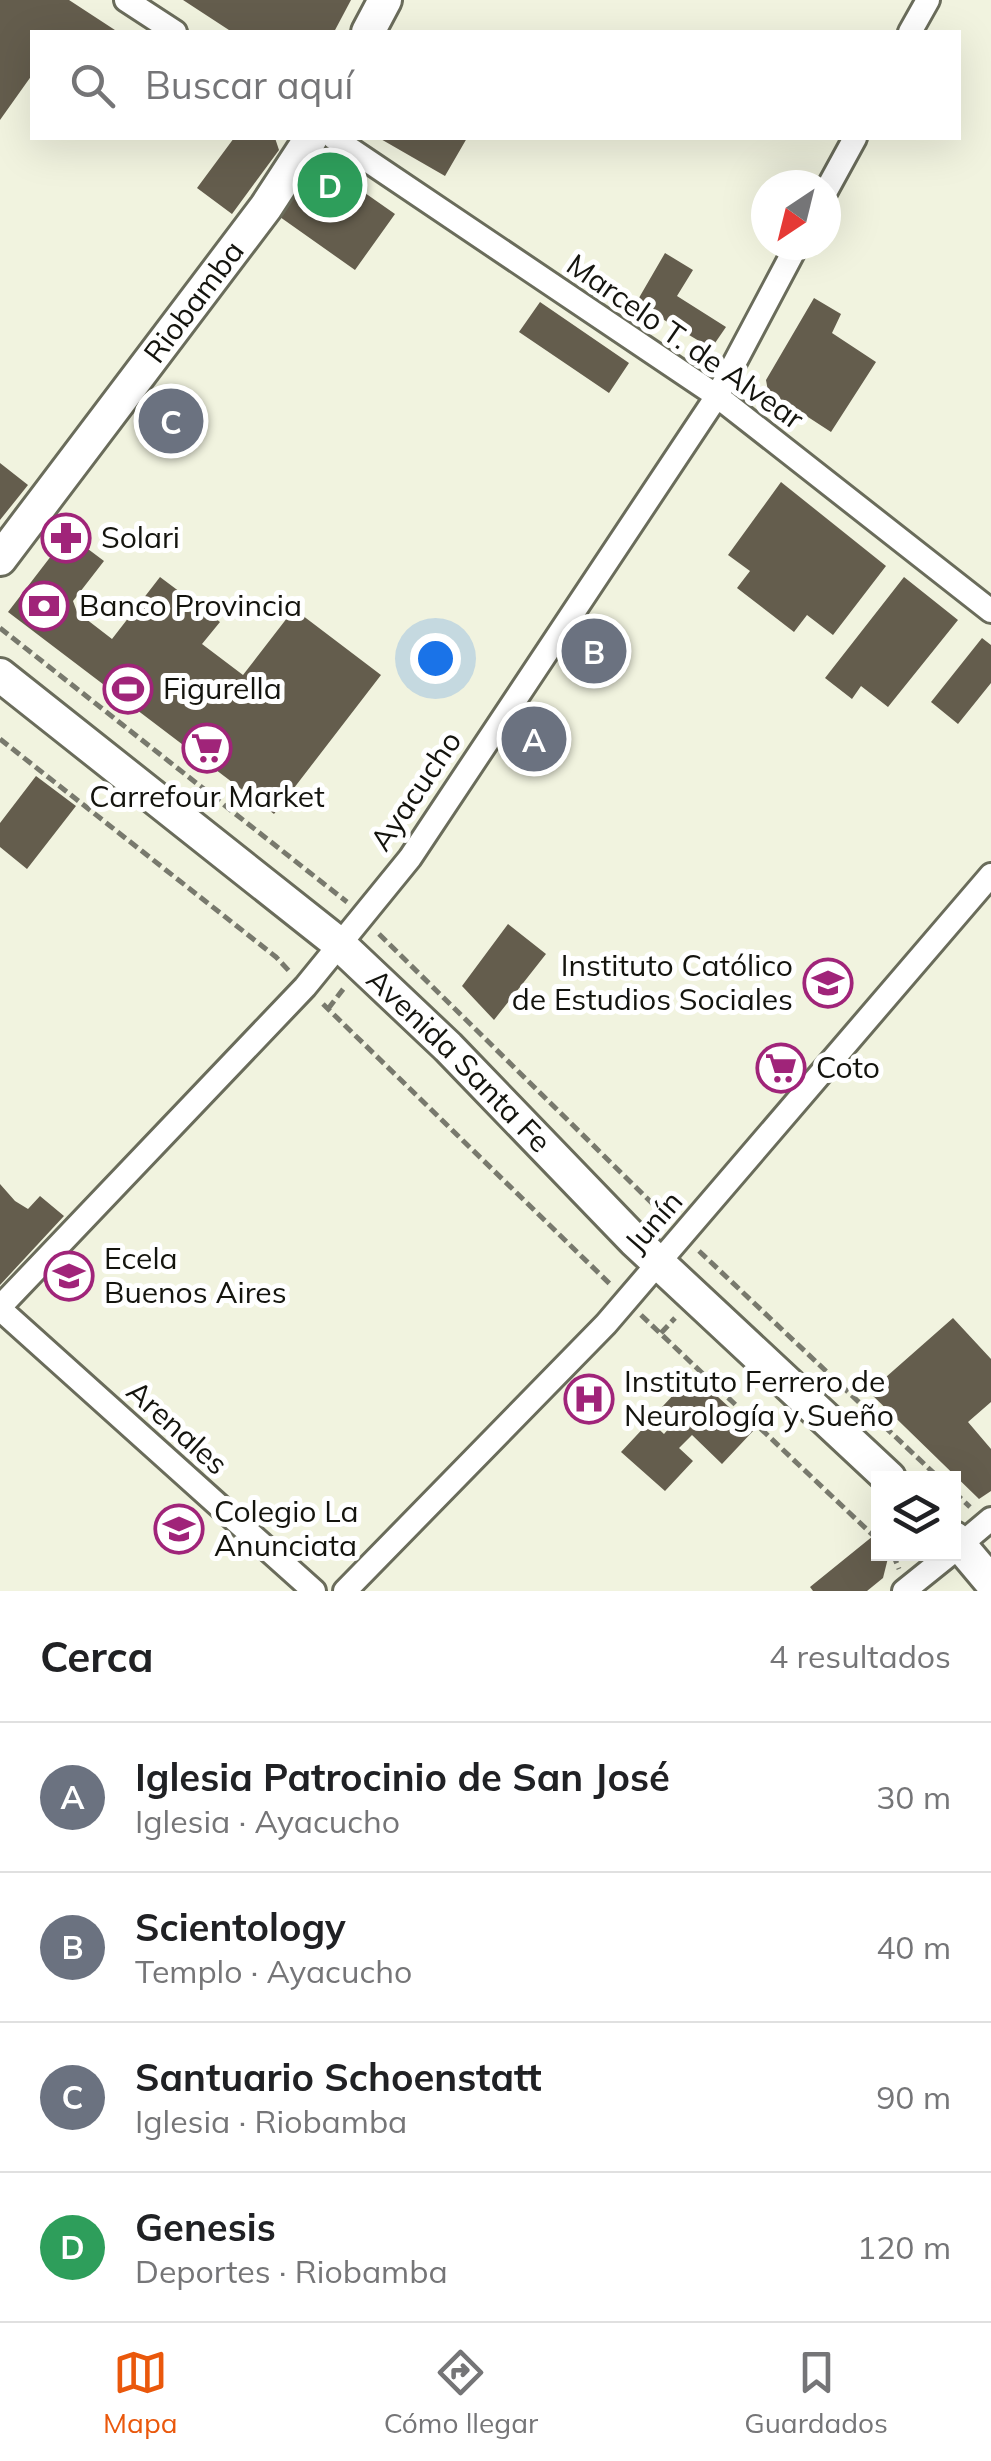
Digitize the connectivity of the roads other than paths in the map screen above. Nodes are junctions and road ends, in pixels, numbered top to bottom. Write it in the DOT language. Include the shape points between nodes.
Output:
graph roads {
  1 [pos="126,0"];
  2 [pos="386,0"];
  3 [pos="928,0"];
  4 [pos="172,30"];
  5 [pos="369,30"];
  6 [pos="911,30"];
  7 [pos="310,140"];
  8 [pos="337,140"];
  9 [pos="853,140"];
  10 [pos="837,170"];
  11 [pos="789,260"];
  12 [pos="717,396"];
  13 [pos="0,559"];
  14 [pos="991,610"];
  15 [pos="0,674"];
  16 [pos="991,875"];
  17 [pos="338,943"];
  18 [pos="659,1263"];
  19 [pos="0,1308"];
  20 [pos="882,1471"];
  21 [pos="991,1519"];
  22 [pos="961,1542"];
  23 [pos="961,1554"];
  24 [pos="938,1561"];
  25 [pos="991,1582"];
  26 [pos="314,1591"];
  27 [pos="345,1591"];
  28 [pos="904,1591"];
  1 -- 4 [label="street"];
  2 -- 5 [label="main road"];
  3 -- 6 [label="street"];
  7 -- 13 [label="main road, Riobamba"];
  8 -- 12 [label="street, Marcelo T. de Alvear"];
  9 -- 10 [label="street"];
  11 -- 12 [label="street, Ayacucho"];
  12 -- 14 [label="street, Marcelo T. de Alvear"];
  12 -- 17 [label="street, Ayacucho" via="410,858"];
  15 -- 17 [label="main road, Avenida Santa Fe"];
  16 -- 18 [label="street, Junín"];
  17 -- 18 [label="main road, Avenida Santa Fe"];
  17 -- 19 [label="street, Ayacucho"];
  18 -- 20 [label="main road, Avenida Santa Fe"];
  18 -- 27 [label="street, Junín"];
  19 -- 26 [label="street, Arenales"];
  21 -- 22 [label="street"];
  23 -- 25 [label="main road"];
  24 -- 28 [label="street"];
}
